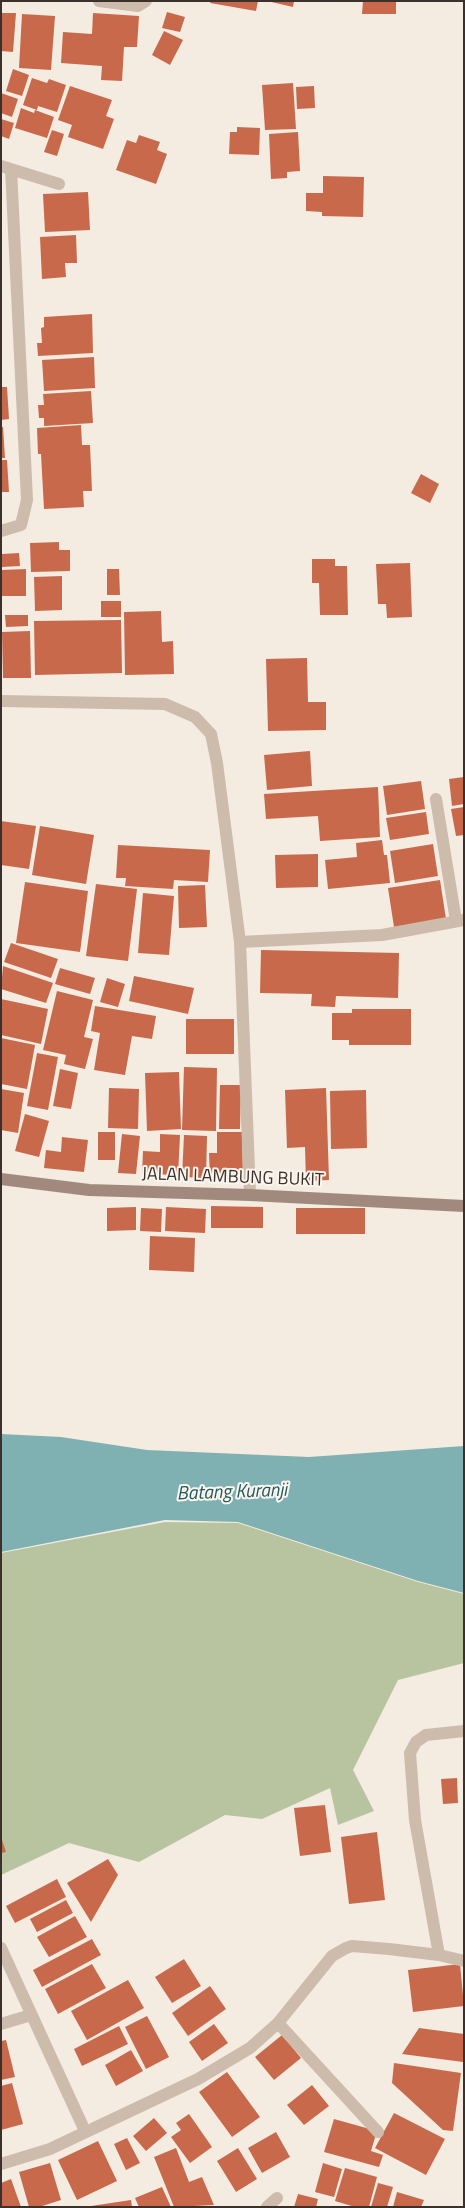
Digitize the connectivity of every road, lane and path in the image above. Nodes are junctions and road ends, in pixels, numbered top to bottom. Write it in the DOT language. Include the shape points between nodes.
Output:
graph roads {
  1 [pos="99,1"];
  2 [pos="146,1"];
  3 [pos="6,168"];
  4 [pos="59,184"];
  5 [pos="1,532"];
  6 [pos="1,701"];
  7 [pos="436,799"];
  8 [pos="460,920"];
  9 [pos="240,942"];
  10 [pos="1,1179"];
  11 [pos="250,1195"];
  12 [pos="464,1206"];
  13 [pos="464,1731"];
  14 [pos="1,1948"];
  15 [pos="439,1955"];
  16 [pos="464,1961"];
  17 [pos="32,2015"];
  18 [pos="278,2023"];
  19 [pos="1,2024"];
  20 [pos="85,2131"];
  21 [pos="378,2132"];
  22 [pos="1,2164"];
  23 [pos="277,2198"];
  24 [pos="267,2207"];
  1 -- 2 [label="street" via="138,6"];
  3 -- 4 [label="street"];
  3 -- 5 [label="street" via="26,500 21,525"];
  6 -- 9 [label="street" via="165,704 195,717 211,734 217,762"];
  7 -- 8 [label="street"];
  8 -- 9 [label="street" via="382,935"];
  9 -- 11 [label="street"];
  10 -- 11 [label="street, JALAN LAMBUNG BUKIT" via="88,1190"];
  11 -- 12 [label="street, JALAN LAMBUNG BUKIT"];
  13 -- 15 [label="street" via="426,1735 416,1742 410,1753 415,1820"];
  14 -- 17 [label="street"];
  15 -- 16 [label="street"];
  15 -- 18 [label="street" via="352,1946 340,1950"];
  17 -- 19 [label="street"];
  17 -- 20 [label="street"];
  18 -- 20 [label="street" via="250,2048 198,2079"];
  18 -- 21 [label="street"];
  20 -- 22 [label="street" via="50,2149"];
  23 -- 24 [label="street"];
}
